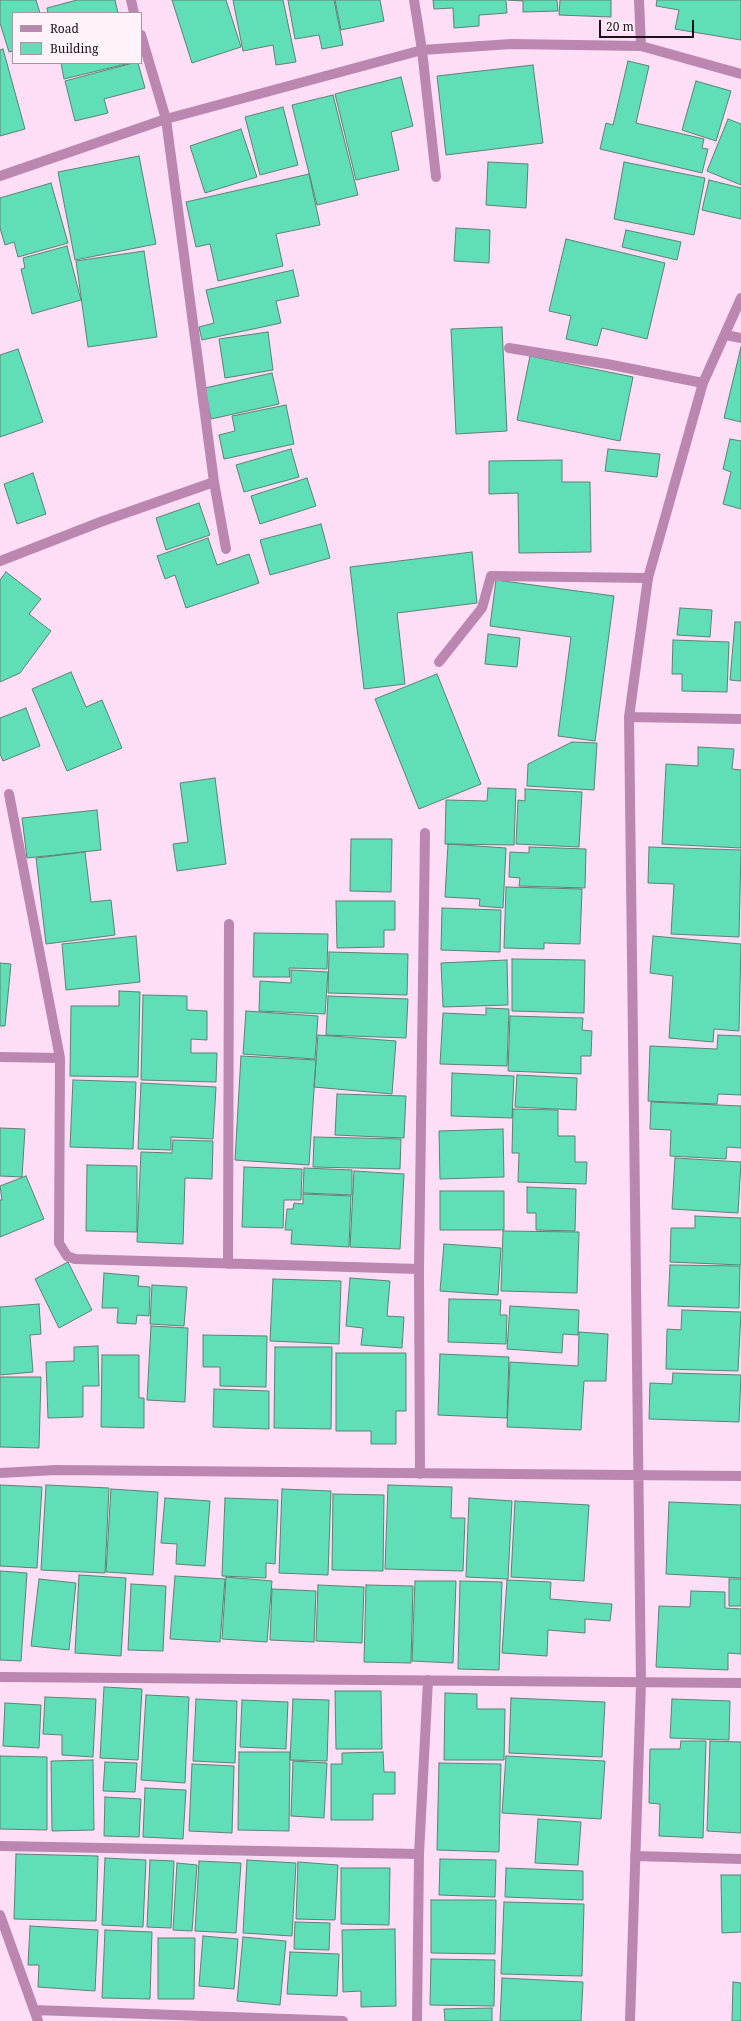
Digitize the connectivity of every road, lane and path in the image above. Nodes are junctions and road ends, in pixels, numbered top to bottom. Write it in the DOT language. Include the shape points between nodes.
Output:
graph roads {
  1 [pos="131,0"];
  2 [pos="414,0"];
  3 [pos="639,0"];
  4 [pos="134,12"];
  5 [pos="142,38"];
  6 [pos="641,46"];
  7 [pos="422,50"];
  8 [pos="741,74"];
  9 [pos="166,118"];
  10 [pos="0,176"];
  11 [pos="436,177"];
  12 [pos="741,298"];
  13 [pos="726,335"];
  14 [pos="741,338"];
  15 [pos="509,348"];
  16 [pos="702,383"];
  17 [pos="214,482"];
  18 [pos="226,549"];
  19 [pos="0,561"];
  20 [pos="648,578"];
  21 [pos="439,662"];
  22 [pos="629,718"];
  23 [pos="741,719"];
  24 [pos="9,794"];
  25 [pos="425,833"];
  26 [pos="228,924"];
  27 [pos="0,1058"];
  28 [pos="60,1058"];
  29 [pos="228,1264"];
  30 [pos="419,1269"];
  31 [pos="0,1473"];
  32 [pos="420,1474"];
  33 [pos="638,1475"];
  34 [pos="741,1476"];
  35 [pos="0,1677"];
  36 [pos="428,1680"];
  37 [pos="641,1684"];
  38 [pos="741,1684"];
  39 [pos="0,1846"];
  40 [pos="419,1854"];
  41 [pos="635,1856"];
  42 [pos="741,1859"];
  43 [pos="0,1914"];
  44 [pos="34,2010"];
  45 [pos="38,2021"];
  46 [pos="344,2021"];
  47 [pos="417,2021"];
  48 [pos="630,2021"];
  1 -- 4 [label="street"];
  2 -- 7 [label="street"];
  3 -- 6 [label="street"];
  5 -- 9 [label="street"];
  6 -- 7 [label="street" via="511,44"];
  6 -- 8 [label="street"];
  7 -- 9 [label="street"];
  7 -- 11 [label="street"];
  9 -- 10 [label="street"];
  9 -- 17 [label="street"];
  12 -- 13 [label="street"];
  13 -- 14 [label="street"];
  13 -- 16 [label="street"];
  15 -- 16 [label="street"];
  16 -- 20 [label="street"];
  17 -- 18 [label="street"];
  17 -- 19 [label="street"];
  20 -- 21 [label="street" via="491,576 485,604"];
  20 -- 22 [label="street"];
  22 -- 23 [label="street"];
  22 -- 33 [label="street"];
  24 -- 28 [label="street"];
  25 -- 30 [label="street"];
  26 -- 29 [label="street"];
  27 -- 28 [label="street"];
  28 -- 29 [label="street" via="59,1242 62,1251 75,1259"];
  29 -- 30 [label="street"];
  30 -- 32 [label="street"];
  31 -- 32 [label="street" via="56,1470"];
  32 -- 33 [label="street"];
  33 -- 34 [label="street"];
  33 -- 37 [label="street"];
  35 -- 36 [label="street"];
  36 -- 37 [label="street"];
  36 -- 40 [label="street"];
  37 -- 38 [label="street"];
  37 -- 41 [label="street"];
  39 -- 40 [label="street"];
  40 -- 47 [label="street"];
  41 -- 42 [label="street"];
  41 -- 48 [label="street"];
  43 -- 44 [label="street"];
  44 -- 45 [label="street"];
  44 -- 46 [label="street"];
}
